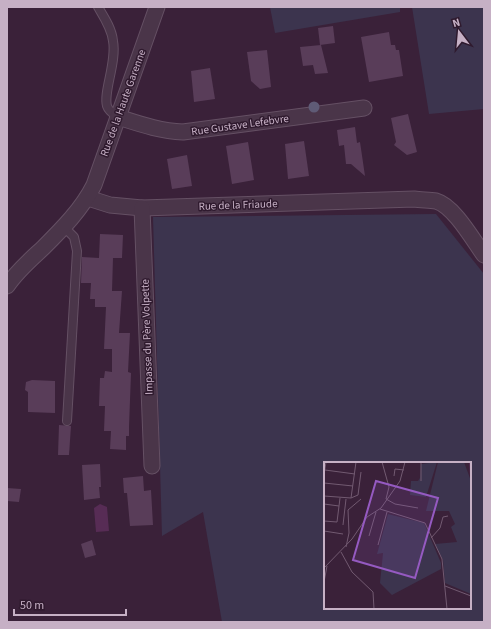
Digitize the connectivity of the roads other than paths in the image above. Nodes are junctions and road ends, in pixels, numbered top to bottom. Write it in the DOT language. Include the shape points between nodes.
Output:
graph roads {
  1 [pos="98,7"];
  2 [pos="157,7"];
  3 [pos="364,108"];
  4 [pos="118,117"];
  5 [pos="88,198"];
  6 [pos="142,208"];
  7 [pos="63,226"];
  8 [pos="484,255"];
  9 [pos="7,286"];
  10 [pos="67,421"];
  11 [pos="152,466"];
  1 -- 4 [label="lane" via="107,21 113,40 113,68 106,101 112,113"];
  2 -- 4 [label="street, Rue de la Haute Garenne"];
  3 -- 4 [label="street, Rue Gustave Lefebvre" via="183,132 165,131"];
  4 -- 5 [label="street, Rue de la Haute Garenne"];
  5 -- 6 [label="street, Rue de la Friaude" via="110,205"];
  5 -- 7 [label="street"];
  6 -- 8 [label="street, Rue de la Friaude" via="414,199 437,202 454,214"];
  6 -- 11 [label="street, Impasse du Père Volpette"];
  7 -- 9 [label="street"];
  7 -- 10 [label="lane" via="74,236 77,251"];
}
